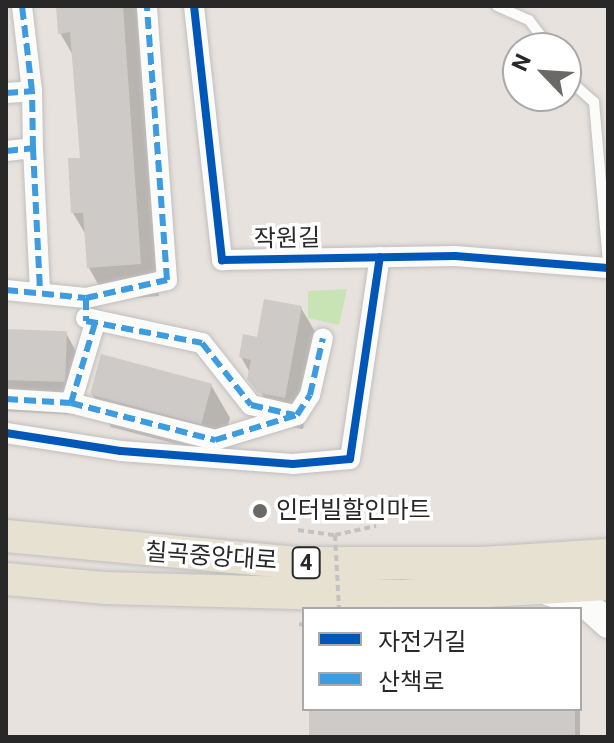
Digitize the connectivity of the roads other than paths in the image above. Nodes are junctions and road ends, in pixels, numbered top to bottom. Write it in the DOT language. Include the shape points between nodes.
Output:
graph roads {
  1 [pos="22,6"];
  2 [pos="147,6"];
  3 [pos="194,6"];
  4 [pos="497,6"];
  5 [pos="538,32"];
  6 [pos="32,91"];
  7 [pos="582,91"];
  8 [pos="6,93"];
  9 [pos="33,148"];
  10 [pos="6,151"];
  11 [pos="380,257"];
  12 [pos="608,266"];
  13 [pos="6,290"];
  14 [pos="40,291"];
  15 [pos="86,298"];
  16 [pos="95,323"];
  17 [pos="323,338"];
  18 [pos="6,399"];
  19 [pos="71,403"];
  20 [pos="297,415"];
  21 [pos="6,433"];
  22 [pos="6,536"];
  23 [pos="608,555"];
  24 [pos="6,579"];
  25 [pos="608,584"];
  26 [pos="536,588"];
  27 [pos="608,624"];
  1 -- 6 [label="street"];
  2 -- 15 [label="street" via="167,280"];
  3 -- 11 [label="street, 작원길" via="222,260"];
  4 -- 5 [label="lane" via="529,20"];
  6 -- 8 [label="street"];
  6 -- 9 [label="street"];
  7 -- 12 [label="lane" via="594,102"];
  9 -- 10 [label="street"];
  9 -- 14 [label="street"];
  11 -- 12 [label="street, 작원길"];
  11 -- 21 [label="street" via="350,459 326,465 199,457"];
  13 -- 14 [label="street"];
  14 -- 15 [label="street"];
  15 -- 16 [label="street" via="86,321"];
  16 -- 19 [label="street"];
  16 -- 20 [label="street" via="202,343 251,405"];
  17 -- 20 [label="street" via="310,395"];
  18 -- 19 [label="street"];
  19 -- 20 [label="street" via="215,440"];
  22 -- 23 [label="main road, 칠곡중앙대로 / 4" via="160,555 295,563 482,563"];
  24 -- 26 [label="main road, 칠곡중앙대로 / 4" via="104,588 400,596"];
  25 -- 26 [label="main road, 칠곡중앙대로 / 4"];
  26 -- 27 [label="street" via="586,604"];
}
